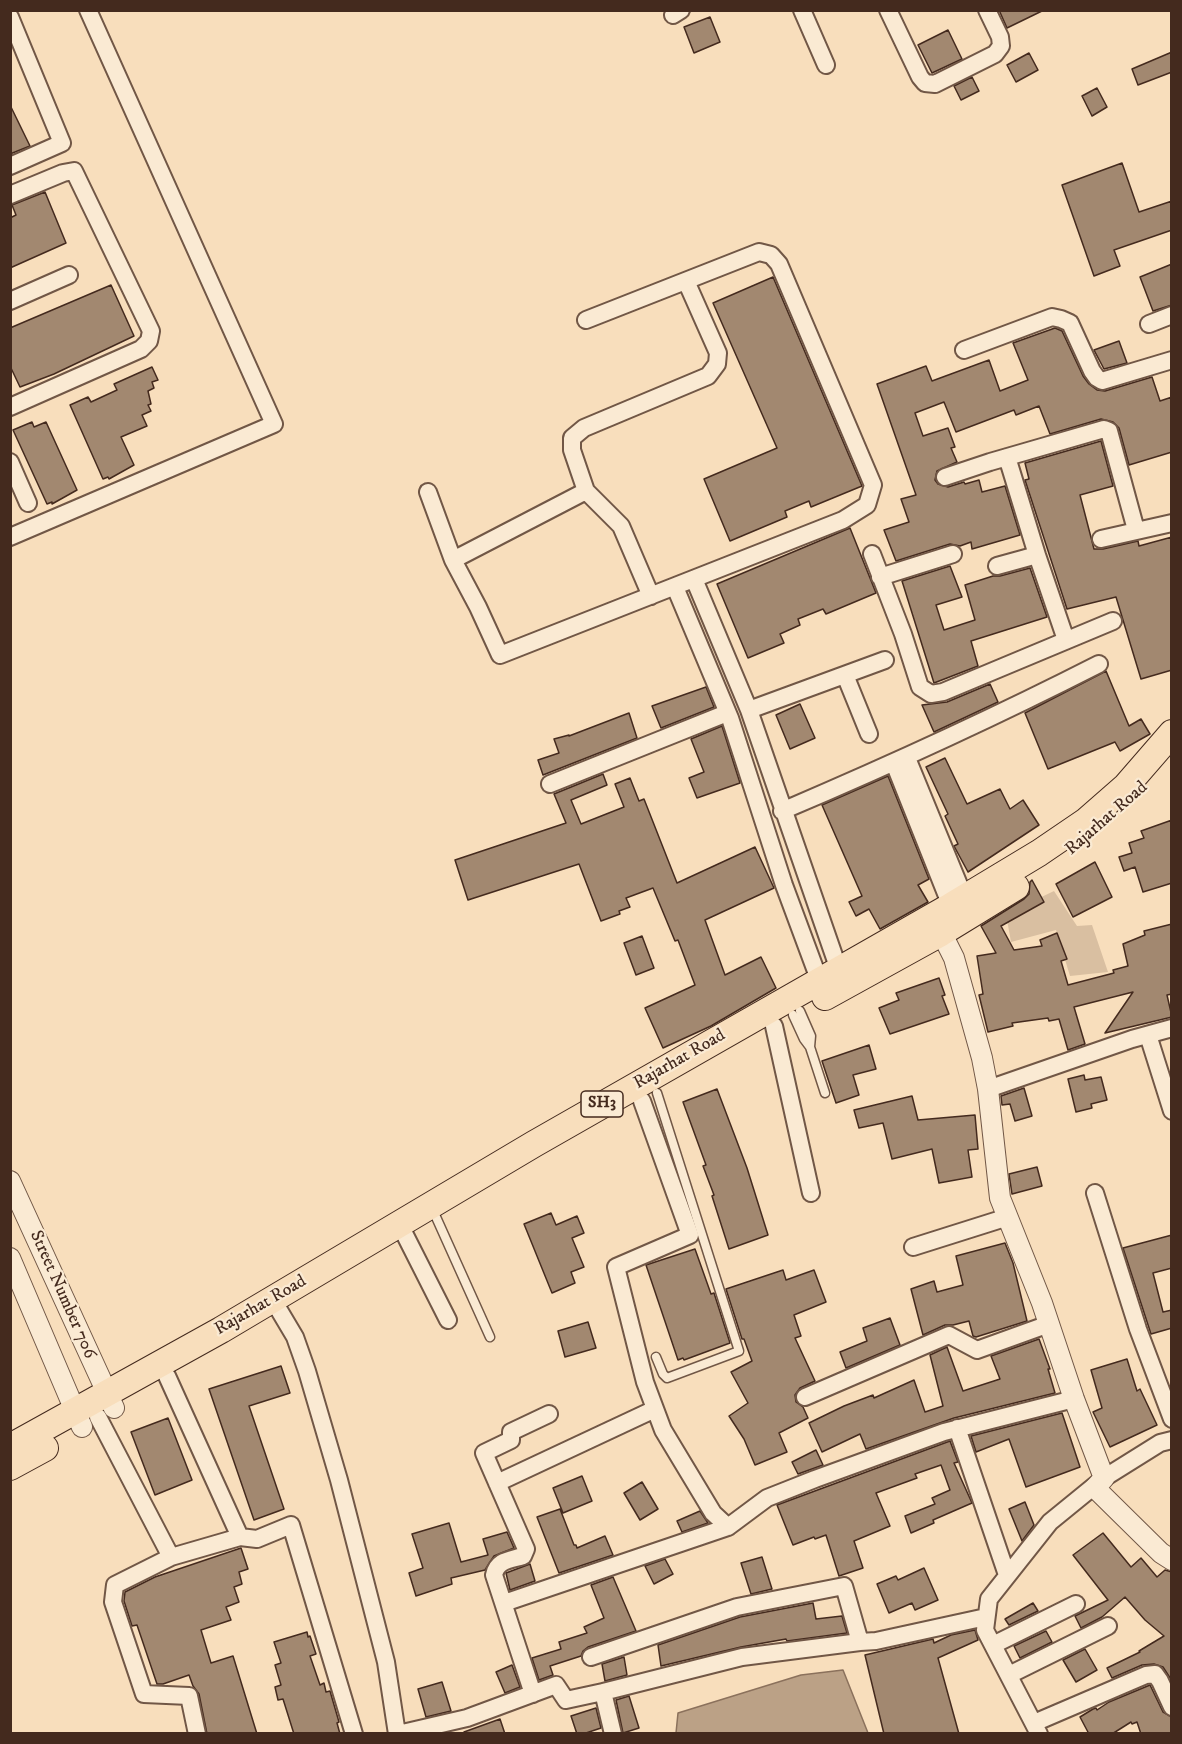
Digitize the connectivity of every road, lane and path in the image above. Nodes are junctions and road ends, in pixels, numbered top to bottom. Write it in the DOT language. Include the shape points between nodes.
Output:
graph roads {
  1 [pos="88,10"];
  2 [pos="802,10"];
  3 [pos="888,10"];
  4 [pos="987,10"];
  5 [pos="10,17"];
  6 [pos="826,65"];
  7 [pos="10,166"];
  8 [pos="10,195"];
  9 [pos="69,275"];
  10 [pos="686,281"];
  11 [pos="10,301"];
  12 [pos="1172,315"];
  13 [pos="586,320"];
  14 [pos="1149,324"];
  15 [pos="964,351"];
  16 [pos="1172,360"];
  17 [pos="10,407"];
  18 [pos="1007,457"];
  19 [pos="10,462"];
  20 [pos="945,477"];
  21 [pos="586,491"];
  22 [pos="428,492"];
  23 [pos="28,503"];
  24 [pos="1172,523"];
  25 [pos="1136,531"];
  26 [pos="10,537"];
  27 [pos="1101,539"];
  28 [pos="872,554"];
  29 [pos="953,554"];
  30 [pos="1037,555"];
  31 [pos="453,560"];
  32 [pos="997,567"];
  33 [pos="880,577"];
  34 [pos="694,579"];
  35 [pos="675,586"];
  36 [pos="651,596"];
  37 [pos="1113,621"];
  38 [pos="1066,640"];
  39 [pos="885,660"];
  40 [pos="1099,664"];
  41 [pos="845,675"];
  42 [pos="749,710"];
  43 [pos="729,716"];
  44 [pos="1172,733"];
  45 [pos="869,734"];
  46 [pos="901,760"];
  47 [pos="1172,760"];
  48 [pos="550,784"];
  49 [pos="782,811"];
  50 [pos="761,819"];
  51 [pos="818,910"];
  52 [pos="948,913"];
  53 [pos="795,919"];
  54 [pos="829,976"];
  55 [pos="789,1017"];
  56 [pos="1172,1028"];
  57 [pos="1148,1035"];
  58 [pos="988,1089"];
  59 [pos="825,1092"];
  60 [pos="649,1097"];
  61 [pos="1172,1111"];
  62 [pos="10,1181"];
  63 [pos="1095,1192"];
  64 [pos="811,1193"];
  65 [pos="436,1217"];
  66 [pos="1008,1217"];
  67 [pos="405,1235"];
  68 [pos="913,1247"];
  69 [pos="10,1258"];
  70 [pos="275,1305"];
  71 [pos="448,1320"];
  72 [pos="1049,1324"];
  73 [pos="490,1337"];
  74 [pos="656,1357"];
  75 [pos="167,1376"];
  76 [pos="805,1397"];
  77 [pos="1074,1399"];
  78 [pos="655,1409"];
  79 [pos="95,1411"];
  80 [pos="549,1414"];
  81 [pos="1172,1419"];
  82 [pos="957,1428"];
  83 [pos="1172,1440"];
  84 [pos="10,1447"];
  85 [pos="10,1467"];
  86 [pos="1104,1478"];
  87 [pos="497,1483"];
  88 [pos="728,1527"];
  89 [pos="240,1537"];
  90 [pos="171,1557"];
  91 [pos="1172,1560"];
  92 [pos="1007,1575"];
  93 [pos="504,1603"];
  94 [pos="1076,1604"];
  95 [pos="986,1617"];
  96 [pos="1108,1626"];
  97 [pos="860,1642"];
  98 [pos="993,1646"];
  99 [pos="591,1657"];
  100 [pos="1009,1675"];
  101 [pos="603,1692"];
  102 [pos="534,1694"];
  103 [pos="1172,1707"];
  104 [pos="1036,1728"];
  105 [pos="197,1734"];
  106 [pos="354,1734"];
  107 [pos="397,1734"];
  108 [pos="613,1734"];
  1 -- 26 [label="street" via="274,424"];
  2 -- 6 [label="street"];
  3 -- 4 [label="street" via="920,77 925,83 935,84 995,54 1001,46"];
  5 -- 7 [label="street" via="62,142"];
  8 -- 17 [label="street" via="74,171 151,331 149,341 141,348"];
  9 -- 11 [label="street"];
  10 -- 13 [label="street"];
  10 -- 21 [label="street" via="718,353 717,364 708,376 584,428 572,438 572,450"];
  10 -- 34 [label="street" via="759,252 771,255 779,264 873,485 867,505 843,520"];
  12 -- 14 [label="street"];
  15 -- 16 [label="street" via="1052,317 1070,323 1092,371 1102,381"];
  18 -- 20 [label="street"];
  18 -- 25 [label="street" via="1104,429 1110,431"];
  18 -- 30 [label="street"];
  19 -- 23 [label="street"];
  21 -- 31 [label="street"];
  21 -- 36 [label="street" via="621,526"];
  22 -- 31 [label="street"];
  24 -- 25 [label="street"];
  25 -- 27 [label="street"];
  28 -- 33 [label="street"];
  29 -- 33 [label="street"];
  30 -- 32 [label="street"];
  30 -- 38 [label="street"];
  31 -- 36 [label="street" via="500,655"];
  33 -- 38 [label="street" via="920,687 931,693 943,692"];
  34 -- 35 [label="street"];
  34 -- 42 [label="street"];
  35 -- 36 [label="street"];
  35 -- 43 [label="street"];
  37 -- 38 [label="street"];
  39 -- 41 [label="street"];
  40 -- 46 [label="street"];
  41 -- 42 [label="street"];
  41 -- 45 [label="street"];
  42 -- 43 [label="lane"];
  42 -- 49 [label="street"];
  43 -- 48 [label="street"];
  43 -- 50 [label="street"];
  44 -- 52 [label="main road, Rajarhat Road / SH3" via="1126,786 1086,821"];
  46 -- 49 [label="street"];
  46 -- 52 [label="street"];
  47 -- 52 [label="main road, Rajarhat Road / SH3" via="1076,848"];
  49 -- 50 [label="lane"];
  49 -- 51 [label="street"];
  50 -- 53 [label="street"];
  51 -- 53 [label="street"];
  51 -- 54 [label="street"];
  52 -- 54 [label="main road, Rajarhat Road / SH3"];
  52 -- 55 [label="main road, Rajarhat Road / SH3"];
  52 -- 58 [label="street" via="954,958"];
  53 -- 54 [label="street"];
  54 -- 70 [label="main road, Rajarhat Road / SH3" via="544,1138"];
  55 -- 59 [label="lane" via="811,1036 810,1047"];
  55 -- 60 [label="main road, Rajarhat Road / SH3"];
  55 -- 64 [label="street"];
  56 -- 57 [label="street"];
  57 -- 58 [label="street"];
  57 -- 61 [label="street"];
  58 -- 66 [label="street" via="1000,1198"];
  60 -- 65 [label="main road, Rajarhat Road / SH3"];
  60 -- 74 [label="lane" via="739,1351 667,1378"];
  60 -- 78 [label="street" via="690,1235 616,1267"];
  62 -- 79 [label="street, Street Number 706"];
  63 -- 81 [label="street" via="1138,1329"];
  65 -- 67 [label="main road, Rajarhat Road / SH3"];
  65 -- 73 [label="lane"];
  66 -- 68 [label="street"];
  66 -- 72 [label="street"];
  67 -- 70 [label="main road, Rajarhat Road / SH3"];
  67 -- 71 [label="street"];
  69 -- 79 [label="street"];
  70 -- 75 [label="main road, Rajarhat Road / SH3"];
  70 -- 79 [label="main road, Rajarhat Road / SH3"];
  70 -- 107 [label="street" via="295,1337 339,1480 386,1662"];
  72 -- 76 [label="street" via="977,1350 949,1335"];
  72 -- 77 [label="street"];
  75 -- 79 [label="main road, Rajarhat Road / SH3"];
  75 -- 89 [label="street"];
  77 -- 82 [label="street"];
  77 -- 86 [label="street"];
  78 -- 87 [label="street"];
  78 -- 88 [label="street" via="663,1430 713,1513"];
  79 -- 84 [label="main road, Rajarhat Road / SH3"];
  79 -- 85 [label="main road, Rajarhat Road / SH3"];
  79 -- 90 [label="street"];
  80 -- 87 [label="street" via="511,1432 511,1440 484,1453"];
  82 -- 88 [label="street" via="767,1498"];
  82 -- 92 [label="street"];
  83 -- 86 [label="street" via="1160,1443"];
  86 -- 91 [label="street" via="1095,1488"];
  86 -- 92 [label="street" via="1050,1522"];
  87 -- 93 [label="street" via="526,1549 523,1556 495,1568"];
  88 -- 93 [label="street"];
  89 -- 90 [label="street"];
  89 -- 106 [label="street" via="257,1539 291,1525"];
  90 -- 105 [label="street" via="115,1585 113,1602 144,1694 189,1696"];
  92 -- 95 [label="street" via="988,1599"];
  93 -- 102 [label="street"];
  94 -- 98 [label="street"];
  95 -- 97 [label="street"];
  95 -- 98 [label="street" via="985,1630"];
  96 -- 100 [label="street"];
  97 -- 99 [label="street" via="843,1586 737,1607"];
  97 -- 101 [label="street" via="742,1657"];
  98 -- 100 [label="street"];
  100 -- 104 [label="street"];
  101 -- 102 [label="street" via="566,1700 556,1685"];
  101 -- 108 [label="street"];
  102 -- 107 [label="street" via="467,1718"];
  103 -- 104 [label="street" via="1155,1674"];
}
